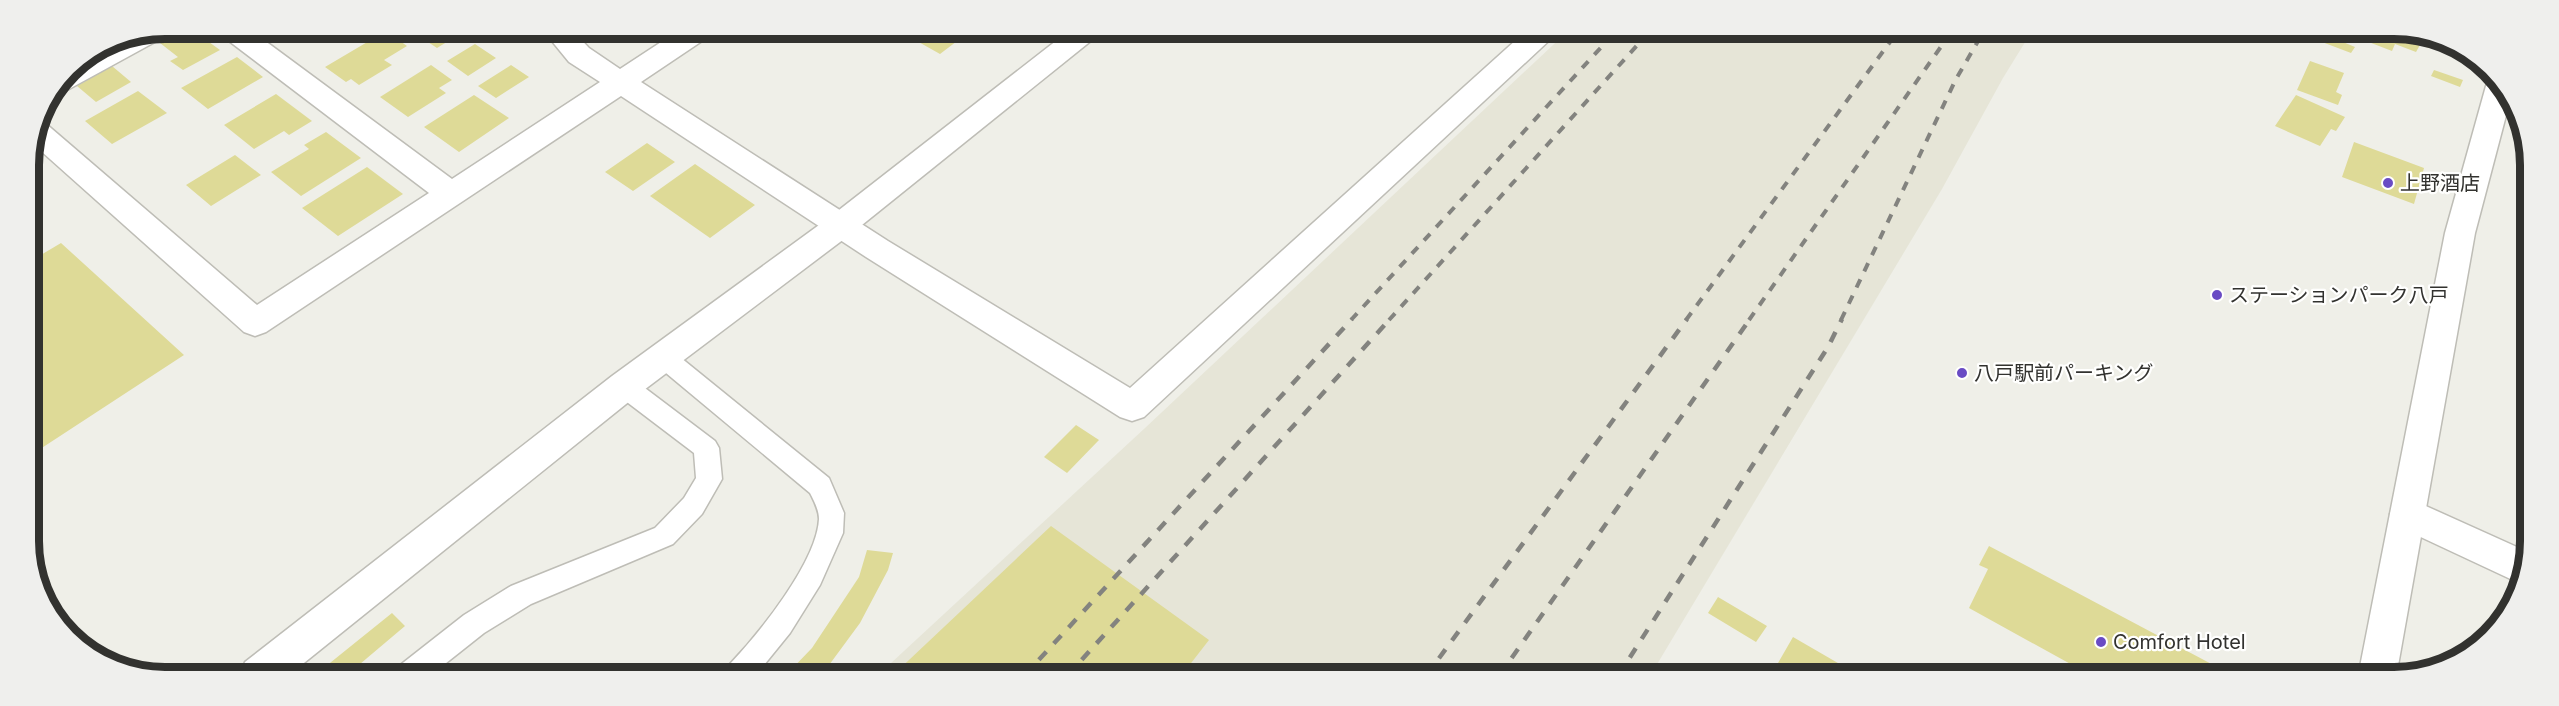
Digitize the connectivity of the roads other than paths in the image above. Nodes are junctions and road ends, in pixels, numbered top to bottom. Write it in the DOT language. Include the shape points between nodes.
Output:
graph roads {
  1 [pos="244,39"];
  2 [pos="565,39"];
  3 [pos="686,39"];
  4 [pos="1076,39"];
  5 [pos="1534,39"];
  6 [pos="131,44"];
  7 [pos="83,69"];
  8 [pos="621,82"];
  9 [pos="2498,94"];
  10 [pos="42,136"];
  11 [pos="451,194"];
  12 [pos="841,225"];
  13 [pos="662,356"];
  14 [pos="624,386"];
  15 [pos="2408,513"];
  16 [pos="2518,564"];
  17 [pos="269,667"];
  18 [pos="419,667"];
  19 [pos="744,667"];
  20 [pos="2379,667"];
  1 -- 11 [label="street"];
  2 -- 8 [label="street" via="579,55"];
  3 -- 8 [label="street"];
  4 -- 12 [label="street"];
  5 -- 12 [label="street" via="1132,407"];
  6 -- 7 [label="street"];
  8 -- 11 [label="street"];
  8 -- 12 [label="street"];
  9 -- 15 [label="street" via="2460,233"];
  10 -- 11 [label="street" via="255,323"];
  12 -- 13 [label="street"];
  13 -- 14 [label="street"];
  13 -- 19 [label="lane" via="820,486 832,517 824,551 805,588"];
  14 -- 17 [label="street"];
  14 -- 18 [label="lane" via="706,448 709,479 693,506 664,536 521,595 474,624"];
  15 -- 16 [label="street"];
  15 -- 20 [label="street"];
}
